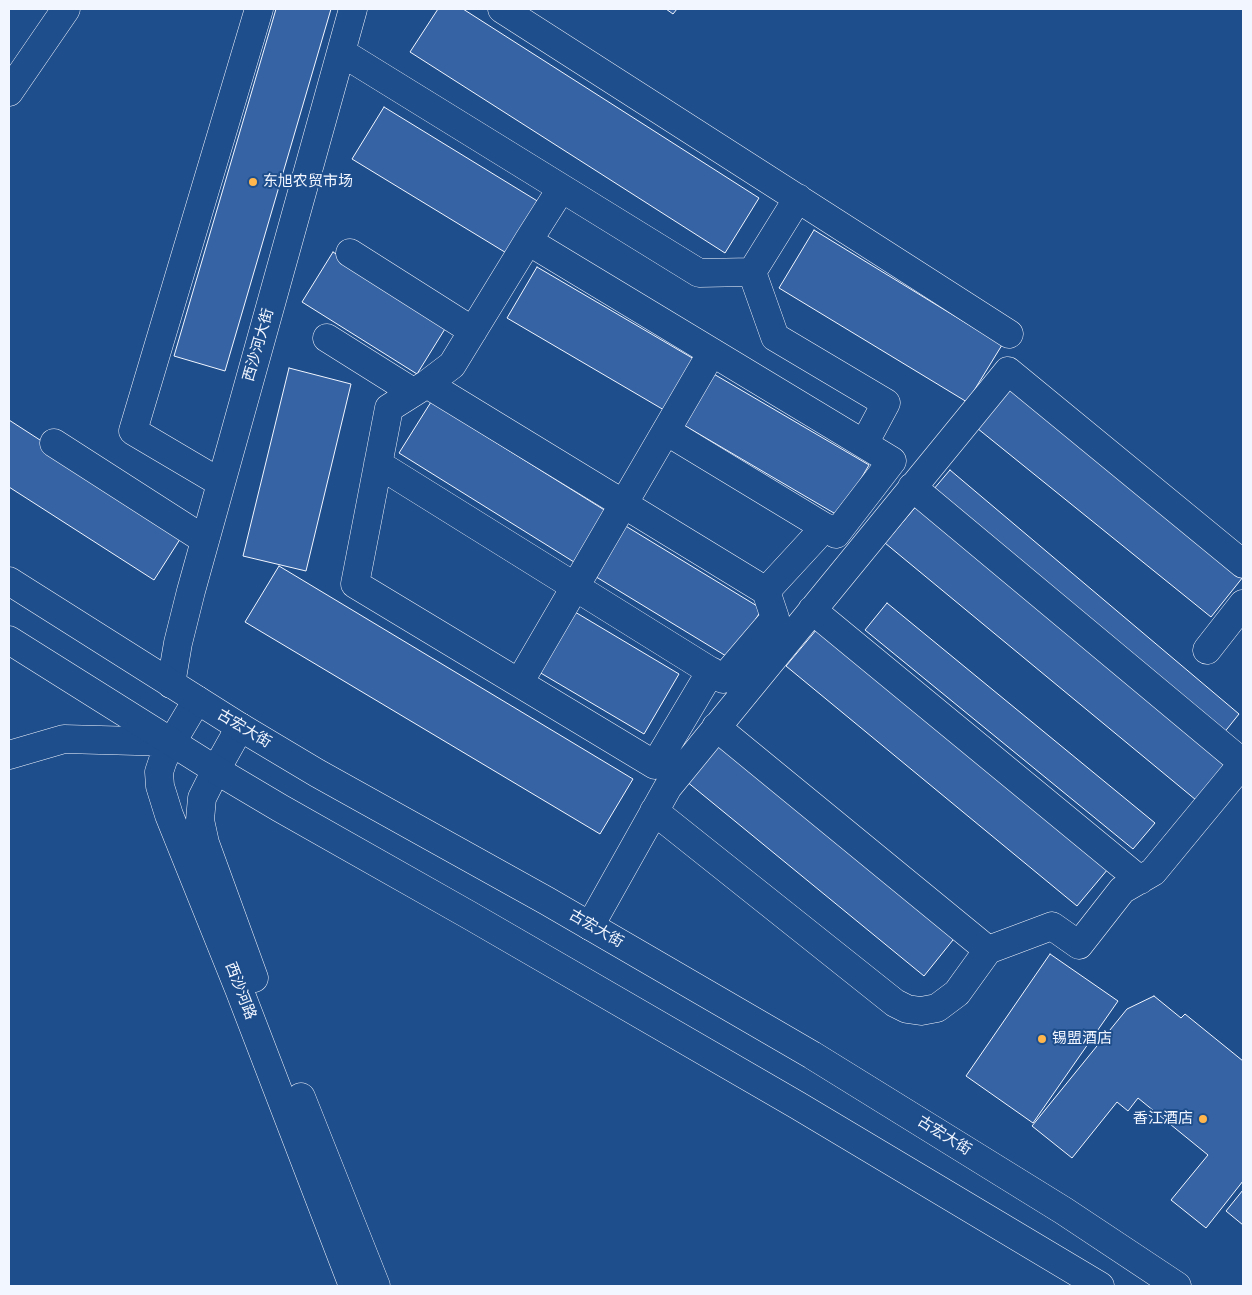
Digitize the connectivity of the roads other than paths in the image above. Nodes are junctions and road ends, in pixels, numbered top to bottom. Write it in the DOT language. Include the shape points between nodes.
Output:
graph roads {
  1 [pos="66,9"];
  2 [pos="258,9"];
  3 [pos="353,9"];
  4 [pos="502,9"];
  5 [pos="341,52"];
  6 [pos="9,92"];
  7 [pos="561,188"];
  8 [pos="798,198"];
  9 [pos="528,241"];
  10 [pos="350,254"];
  11 [pos="752,272"];
  12 [pos="473,331"];
  13 [pos="1009,334"];
  14 [pos="327,338"];
  15 [pos="712,352"];
  16 [pos="420,388"];
  17 [pos="666,431"];
  18 [pos="54,443"];
  19 [pos="864,444"];
  20 [pos="378,464"];
  21 [pos="221,483"];
  22 [pos="912,487"];
  23 [pos="623,504"];
  24 [pos="825,527"];
  25 [pos="205,540"];
  26 [pos="1243,564"];
  27 [pos="9,581"];
  28 [pos="575,586"];
  29 [pos="766,591"];
  30 [pos="1243,604"];
  31 [pos="812,610"];
  32 [pos="9,640"];
  33 [pos="1207,650"];
  34 [pos="711,671"];
  35 [pos="519,683"];
  36 [pos="171,684"];
  37 [pos="197,700"];
  38 [pos="240,727"];
  39 [pos="716,727"];
  40 [pos="172,742"];
  41 [pos="9,755"];
  42 [pos="216,770"];
  43 [pos="654,811"];
  44 [pos="1140,880"];
  45 [pos="590,926"];
  46 [pos="988,950"];
  47 [pos="353,1286"];
  48 [pos="376,1286"];
  49 [pos="1100,1286"];
  50 [pos="1177,1286"];
  1 -- 6 [label="street"];
  2 -- 21 [label="street" via="134,431"];
  3 -- 5 [label="street, 西沙河大街"];
  4 -- 8 [label="street"];
  5 -- 7 [label="street"];
  5 -- 21 [label="street, 西沙河大街"];
  7 -- 9 [label="street"];
  7 -- 11 [label="street" via="699,274"];
  8 -- 11 [label="street"];
  8 -- 13 [label="street"];
  9 -- 12 [label="street"];
  9 -- 15 [label="street"];
  10 -- 12 [label="street"];
  11 -- 19 [label="street" via="775,337 886,404"];
  12 -- 16 [label="street" via="452,365"];
  14 -- 16 [label="street"];
  15 -- 17 [label="street"];
  15 -- 19 [label="street"];
  16 -- 20 [label="street" via="389,408"];
  16 -- 23 [label="street"];
  17 -- 23 [label="street"];
  17 -- 24 [label="street"];
  18 -- 25 [label="street"];
  19 -- 24 [label="street" via="892,461 836,534"];
  20 -- 28 [label="street"];
  20 -- 35 [label="street" via="355,584"];
  21 -- 25 [label="street, 西沙河大街"];
  22 -- 26 [label="street" via="1008,371"];
  22 -- 31 [label="street"];
  22 -- 44 [label="street" via="1243,763 1153,872"];
  23 -- 28 [label="street"];
  23 -- 29 [label="street"];
  24 -- 29 [label="street"];
  25 -- 36 [label="street, 西沙河大街" via="190,590"];
  27 -- 36 [label="street, 古宏大街"];
  28 -- 34 [label="street"];
  28 -- 35 [label="street"];
  29 -- 34 [label="street" via="775,618 723,679"];
  30 -- 33 [label="street"];
  31 -- 39 [label="street"];
  31 -- 44 [label="street"];
  32 -- 40 [label="street"];
  34 -- 35 [label="street" via="655,765"];
  36 -- 37 [label="street, 古宏大街"];
  37 -- 38 [label="street, 古宏大街"];
  37 -- 40 [label="street, 西沙河路"];
  38 -- 42 [label="street, 西沙河路"];
  38 -- 45 [label="street, 古宏大街"];
  39 -- 43 [label="street" via="668,787"];
  39 -- 46 [label="street"];
  40 -- 41 [label="street" via="64,739"];
  40 -- 42 [label="street"];
  40 -- 47 [label="street, 西沙河路" via="159,772 169,815"];
  42 -- 48 [label="street, 西沙河路" via="202,798 200,820 205,843 258,988"];
  42 -- 49 [label="street" via="797,1105"];
  43 -- 45 [label="street"];
  43 -- 46 [label="street" via="882,994 907,1009 937,1008 957,993"];
  44 -- 46 [label="street" via="1122,890 1079,945 1052,926"];
  45 -- 50 [label="street, 古宏大街" via="812,1055 1064,1211"];
}
